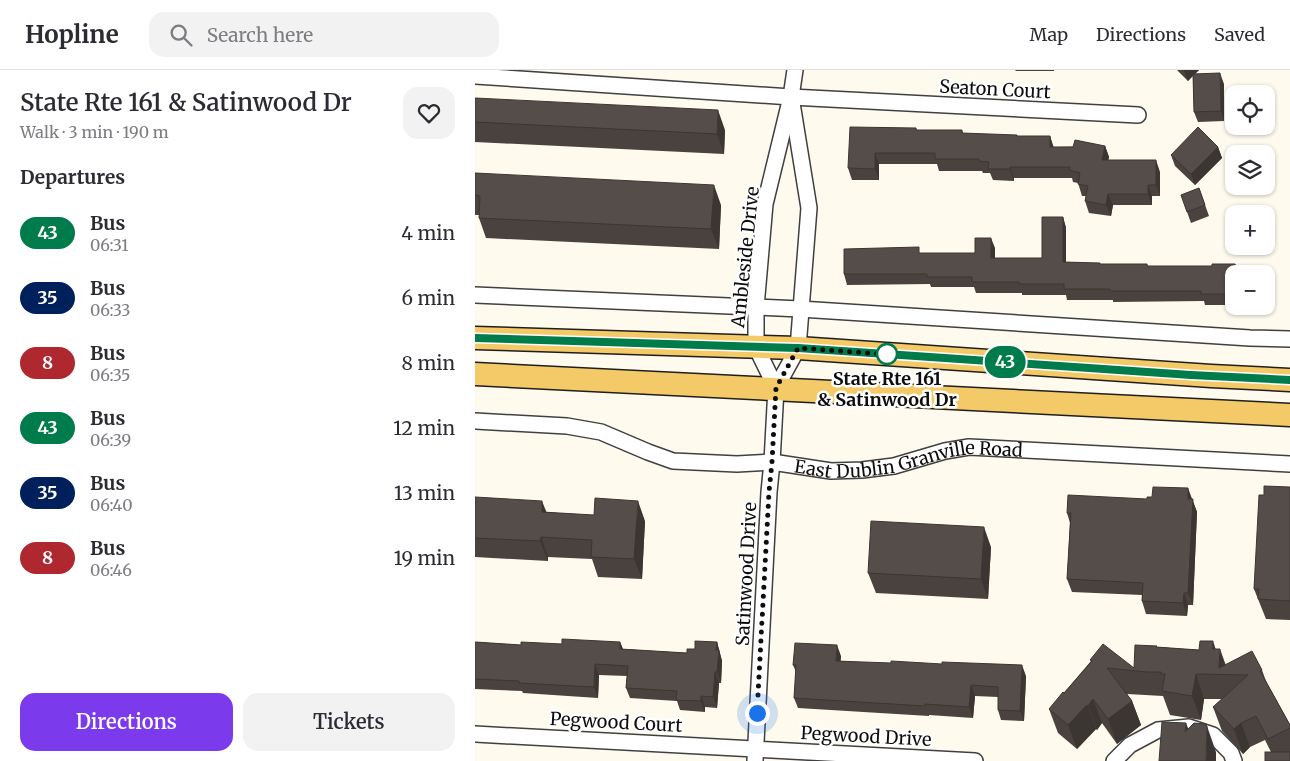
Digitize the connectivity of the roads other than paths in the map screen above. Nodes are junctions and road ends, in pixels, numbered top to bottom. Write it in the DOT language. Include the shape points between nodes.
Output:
graph roads {
  1 [pos="795,70"];
  2 [pos="475,76"];
  3 [pos="791,97"];
  4 [pos="1138,115"];
  5 [pos="475,295"];
  6 [pos="756,307"];
  7 [pos="800,309"];
  8 [pos="475,338"];
  9 [pos="1290,339"];
  10 [pos="756,348"];
  11 [pos="798,348"];
  12 [pos="475,374"];
  13 [pos="1290,380"];
  14 [pos="776,388"];
  15 [pos="1290,415"];
  16 [pos="475,421"];
  17 [pos="772,462"];
  18 [pos="1290,464"];
  19 [pos="475,734"];
  20 [pos="755,755"];
  21 [pos="975,761"];
  22 [pos="1114,761"];
  23 [pos="1234,761"];
  1 -- 3 [label="street, Ambleside Drive"];
  2 -- 3 [label="street, Seaton Court"];
  3 -- 4 [label="street, Seaton Court"];
  3 -- 6 [label="street, Ambleside Drive" via="765,204"];
  3 -- 7 [label="street, Ambleside Drive" via="809,208"];
  5 -- 6 [label="street"];
  6 -- 7 [label="street"];
  6 -- 10 [label="street, Ambleside Drive"];
  7 -- 9 [label="street"];
  7 -- 11 [label="street, Ambleside Drive"];
  8 -- 10 [label="main road"];
  10 -- 11 [label="main road"];
  10 -- 14 [label="street, Ambleside Drive"];
  11 -- 13 [label="main road"];
  11 -- 14 [label="street, Ambleside Drive"];
  12 -- 14 [label="main road"];
  14 -- 15 [label="main road"];
  14 -- 17 [label="street, Satinwood Drive"];
  16 -- 17 [label="street, East Dublin Granville Road" via="567,426 601,432 673,461"];
  17 -- 18 [label="street, East Dublin Granville Road" via="831,470 862,470 893,466 969,447"];
  17 -- 20 [label="street, Satinwood Drive"];
  19 -- 20 [label="street, Pegwood Court"];
  20 -- 21 [label="street, Pegwood Drive"];
  22 -- 23 [label="street" via="1130,746 1157,730 1189,727 1213,735 1231,753"];
}
